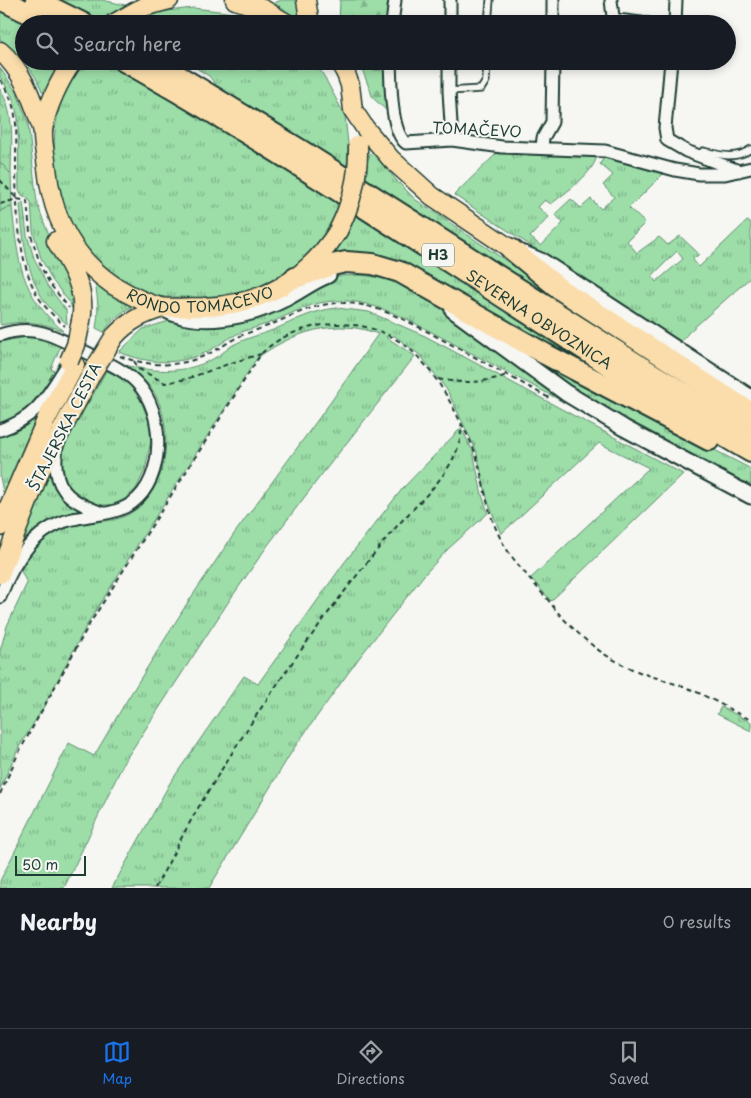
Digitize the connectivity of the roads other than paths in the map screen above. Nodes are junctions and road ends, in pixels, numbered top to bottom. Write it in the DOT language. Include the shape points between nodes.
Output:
graph roads {
  1 [pos="2,0"];
  2 [pos="36,0"];
  3 [pos="153,0"];
  4 [pos="167,0"];
  5 [pos="242,0"];
  6 [pos="306,0"];
  7 [pos="315,0"];
  8 [pos="395,0"];
  9 [pos="450,0"];
  10 [pos="490,0"];
  11 [pos="553,0"];
  12 [pos="611,0"];
  13 [pos="676,0"];
  14 [pos="33,15"];
  15 [pos="66,15"];
  16 [pos="127,15"];
  17 [pos="273,15"];
  18 [pos="308,15"];
  19 [pos="317,15"];
  20 [pos="393,15"];
  21 [pos="450,15"];
  22 [pos="489,15"];
  23 [pos="553,15"];
  24 [pos="613,15"];
  25 [pos="675,15"];
  26 [pos="0,51"];
  27 [pos="15,67"];
  28 [pos="17,70"];
  29 [pos="68,70"];
  30 [pos="139,70"];
  31 [pos="169,70"];
  32 [pos="333,70"];
  33 [pos="344,70"];
  34 [pos="391,70"];
  35 [pos="449,70"];
  36 [pos="487,70"];
  37 [pos="553,70"];
  38 [pos="670,70"];
  39 [pos="449,91"];
  40 [pos="352,110"];
  41 [pos="43,131"];
  42 [pos="452,140"];
  43 [pos="542,148"];
  44 [pos="751,149"];
  45 [pos="698,156"];
  46 [pos="751,168"];
  47 [pos="739,172"];
  48 [pos="511,249"];
  49 [pos="80,256"];
  50 [pos="295,278"];
  51 [pos="163,308"];
  52 [pos="77,322"];
  53 [pos="0,335"];
  54 [pos="72,363"];
  55 [pos="751,398"];
  56 [pos="751,413"];
  57 [pos="0,430"];
  58 [pos="60,431"];
  59 [pos="751,434"];
  60 [pos="751,452"];
  61 [pos="751,463"];
  62 [pos="751,496"];
  63 [pos="105,513"];
  64 [pos="0,527"];
  65 [pos="0,574"];
  66 [pos="0,597"];
  1 -- 14 [label="highway"];
  2 -- 15 [label="highway"];
  3 -- 4 [label="main road"];
  4 -- 16 [label="main road"];
  5 -- 17 [label="main road"];
  6 -- 18 [label="main road"];
  7 -- 19 [label="main road"];
  8 -- 20 [label="street"];
  9 -- 21 [label="street"];
  10 -- 22 [label="lane"];
  11 -- 23 [label="street"];
  12 -- 24 [label="street"];
  13 -- 25 [label="street"];
  26 -- 27 [label="main road"];
  28 -- 41 [label="main road"];
  29 -- 41 [label="main road, RONDO TOMAČEVO" via="53,100"];
  30 -- 60 [label="highway, SEVERNA OBVOZNICA / H3" via="251,136"];
  31 -- 59 [label="highway, SEVERNA OBVOZNICA / H3"];
  32 -- 40 [label="main road, RONDO TOMAČEVO"];
  33 -- 40 [label="main road" via="350,85"];
  34 -- 42 [label="street, TOMAČEVO" via="395,123 402,139 409,143"];
  35 -- 39 [label="street"];
  36 -- 39 [label="lane" via="481,88"];
  37 -- 43 [label="street, TOMAČEVO" via="552,122 543,138"];
  38 -- 45 [label="street" via="665,136 672,144"];
  39 -- 42 [label="street"];
  40 -- 48 [label="main road" via="375,141 410,178"];
  40 -- 50 [label="main road, RONDO TOMAČEVO, bridge" via="358,145 357,174 346,214 320,256"];
  41 -- 49 [label="main road, RONDO TOMAČEVO" via="51,199 65,234"];
  41 -- 52 [label="main road, ŠTAJERSKA CESTA" via="36,148 38,188 48,225 82,290 83,305"];
  42 -- 43 [label="street, TOMAČEVO" via="502,147"];
  43 -- 47 [label="street, TOMAČEVO" via="605,151 699,174"];
  44 -- 45 [label="lane" via="734,156 703,151"];
  45 -- 47 [label="street"];
  46 -- 47 [label="street, TOMAČEVO"];
  48 -- 55 [label="street" via="542,262"];
  48 -- 56 [label="highway" via="561,290"];
  49 -- 51 [label="main road, RONDO TOMAČEVO" via="124,292"];
  49 -- 52 [label="main road, ŠTAJERSKA CESTA" via="93,292 95,310"];
  50 -- 51 [label="main road, RONDO TOMAČEVO" via="273,292 248,301 210,307"];
  50 -- 61 [label="highway" via="346,262 373,264 400,272 545,354"];
  51 -- 58 [label="main road, ŠTAJERSKA CESTA, bridge" via="133,320 114,337"];
  51 -- 62 [label="street" via="194,318 236,315 277,302 315,280 335,273 366,270 394,277 438,300 566,393"];
  52 -- 54 [label="main road, ŠTAJERSKA CESTA"];
  53 -- 63 [label="street" via="32,330 54,336 125,373 144,392 158,430 153,470 136,500"];
  54 -- 57 [label="street" via="36,410"];
  54 -- 64 [label="main road, ŠTAJERSKA CESTA"];
  58 -- 63 [label="street" via="55,465 59,483 73,500"];
  58 -- 65 [label="main road, ŠTAJERSKA CESTA" via="40,471"];
  63 -- 66 [label="street" via="64,521 40,534 21,554"];
}
